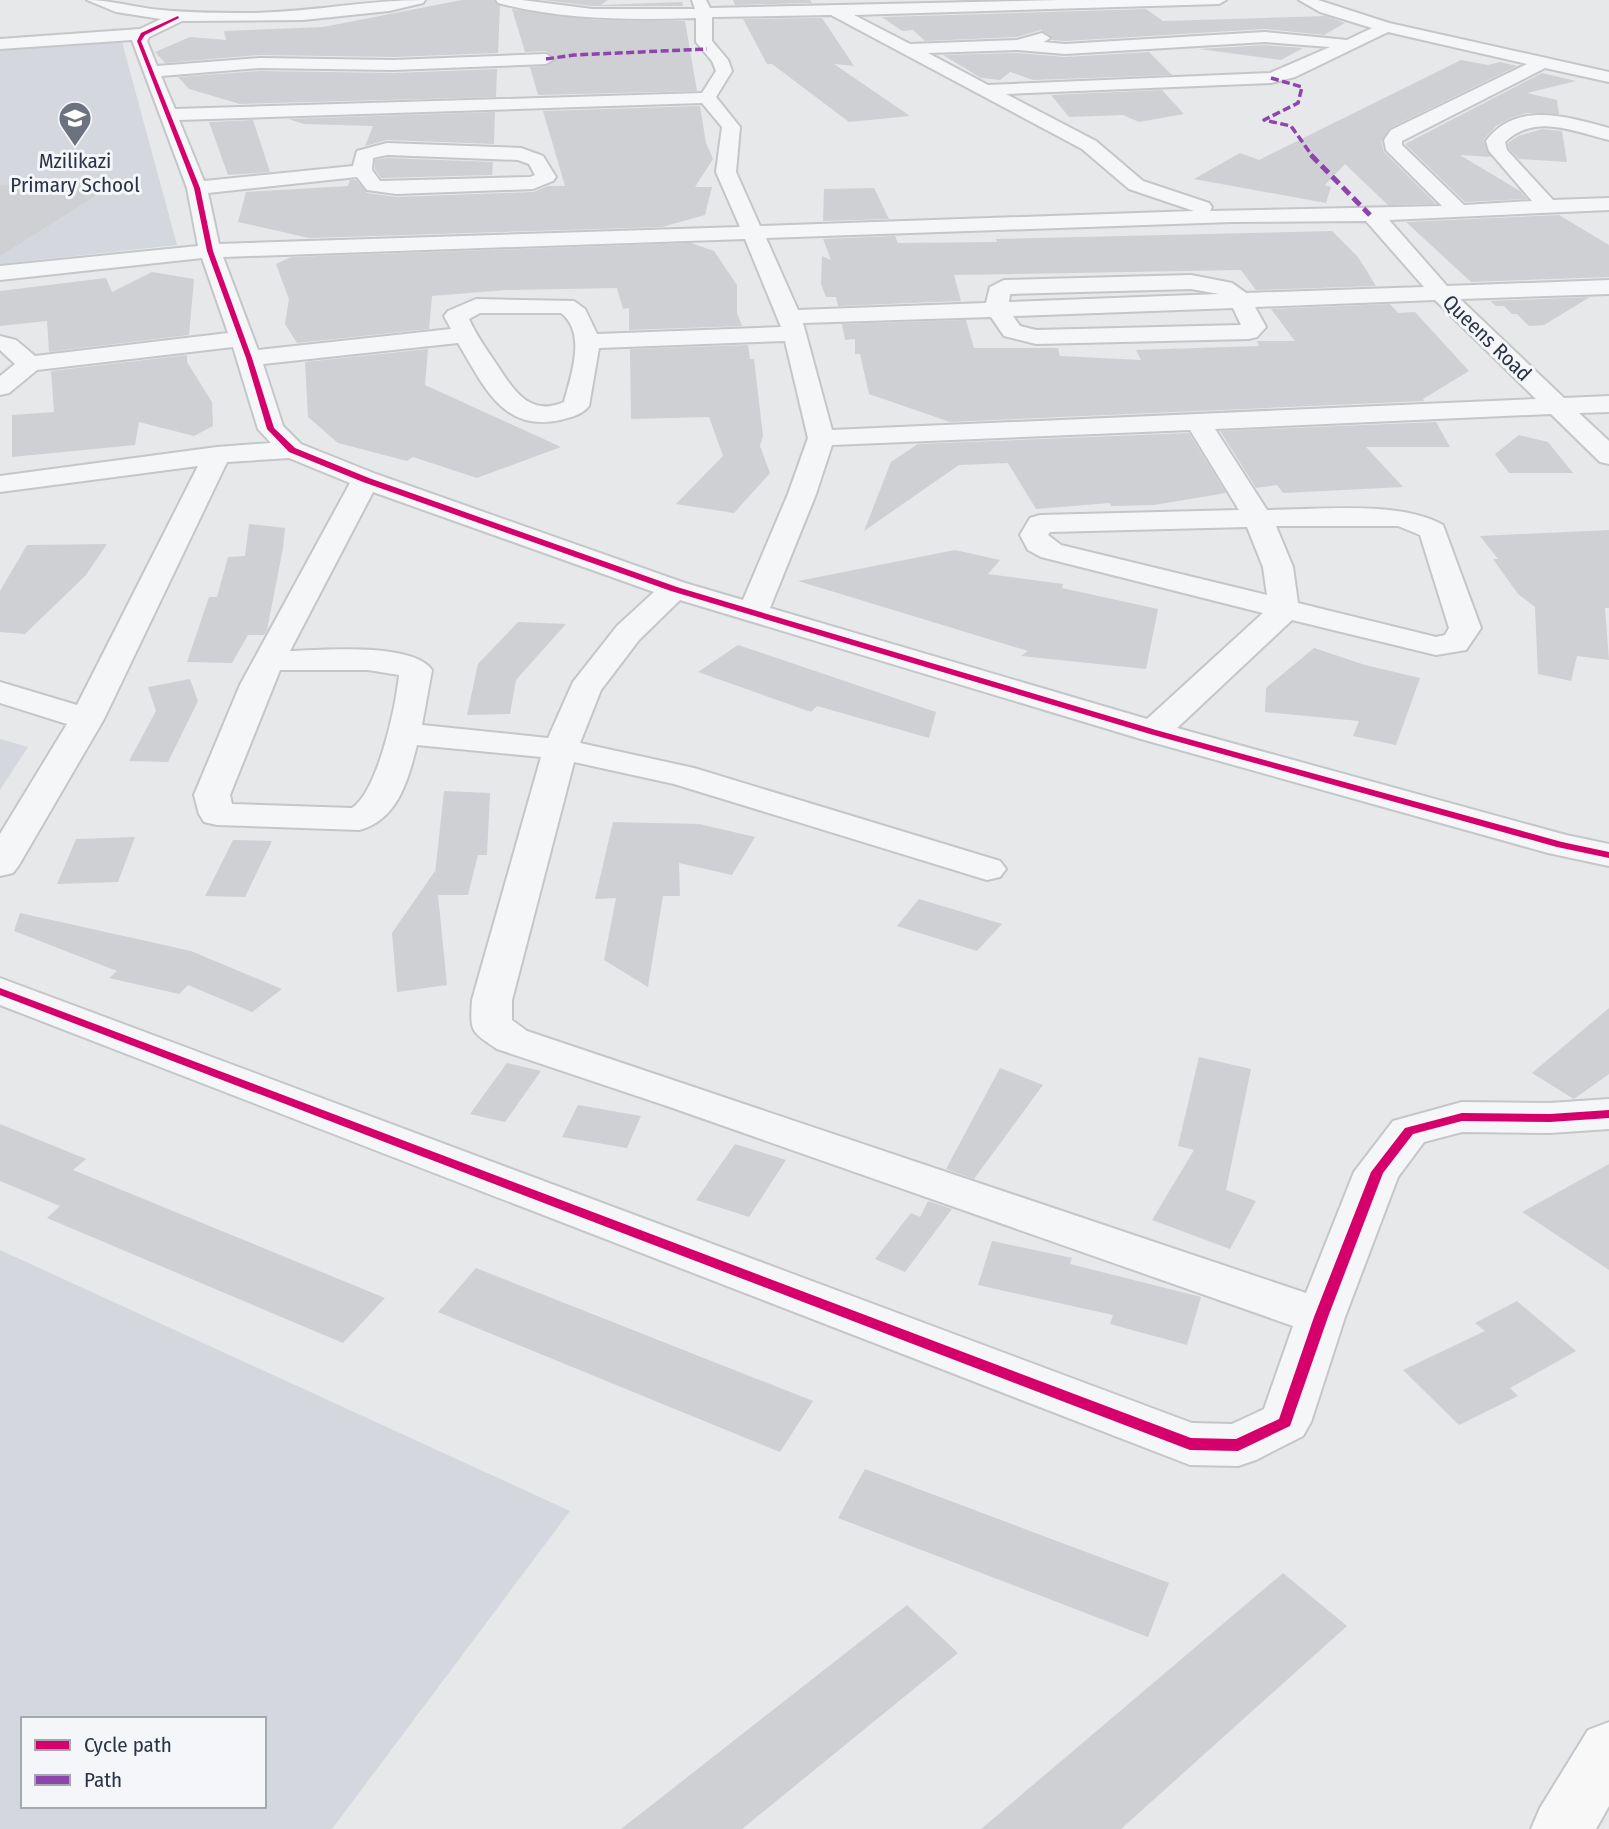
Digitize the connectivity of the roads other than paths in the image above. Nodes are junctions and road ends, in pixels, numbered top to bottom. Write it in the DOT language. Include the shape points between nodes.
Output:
graph roads {
  1 [pos="94,0"];
  2 [pos="418,0"];
  3 [pos="503,0"];
  4 [pos="1219,0"];
  5 [pos="1306,0"];
  6 [pos="1004,3"];
  7 [pos="701,6"];
  8 [pos="1325,9"];
  9 [pos="835,11"];
  10 [pos="178,17"];
  11 [pos="1386,27"];
  12 [pos="142,34"];
  13 [pos="1349,42"];
  14 [pos="0,44"];
  15 [pos="909,50"];
  16 [pos="546,59"];
  17 [pos="1544,62"];
  18 [pos="152,72"];
  19 [pos="1609,77"];
  20 [pos="985,90"];
  21 [pos="707,98"];
  22 [pos="170,116"];
  23 [pos="1609,134"];
  24 [pos="362,171"];
  25 [pos="197,188"];
  26 [pos="1609,204"];
  27 [pos="1547,206"];
  28 [pos="1459,211"];
  29 [pos="1370,215"];
  30 [pos="1231,216"];
  31 [pos="754,232"];
  32 [pos="210,251"];
  33 [pos="0,273"];
  34 [pos="1609,287"];
  35 [pos="1439,291"];
  36 [pos="1241,298"];
  37 [pos="998,309"];
  38 [pos="792,326"];
  39 [pos="464,335"];
  40 [pos="589,341"];
  41 [pos="0,343"];
  42 [pos="245,348"];
  43 [pos="30,364"];
  44 [pos="0,388"];
  45 [pos="1609,404"];
  46 [pos="1558,406"];
  47 [pos="1197,420"];
  48 [pos="821,438"];
  49 [pos="292,450"];
  50 [pos="217,455"];
  51 [pos="1609,456"];
  52 [pos="366,480"];
  53 [pos="0,484"];
  54 [pos="1258,518"];
  55 [pos="674,589"];
  56 [pos="1284,610"];
  57 [pos="753,613"];
  58 [pos="269,661"];
  59 [pos="0,692"];
  60 [pos="87,719"];
  61 [pos="1153,732"];
  62 [pos="402,733"];
  63 [pos="560,749"];
  64 [pos="1609,855"];
  65 [pos="0,865"];
  66 [pos="987,869"];
  67 [pos="0,991"];
  68 [pos="1609,1114"];
  69 [pos="1321,1317"];
  70 [pos="1609,1749"];
  71 [pos="1562,1829"];
  1 -- 10 [label="street"];
  2 -- 10 [label="street" via="317,15"];
  3 -- 7 [label="street" via="570,12"];
  4 -- 6 [label="street"];
  5 -- 8 [label="street"];
  6 -- 9 [label="street"];
  7 -- 9 [label="street"];
  7 -- 21 [label="street" via="704,42 724,71"];
  8 -- 11 [label="street"];
  8 -- 13 [label="street"];
  9 -- 15 [label="street"];
  10 -- 12 [label="street"];
  11 -- 13 [label="street"];
  11 -- 17 [label="street"];
  12 -- 14 [label="street"];
  12 -- 18 [label="street" via="139,41"];
  13 -- 15 [label="street" via="1275,37 1065,50 1018,45"];
  13 -- 20 [label="street" via="1271,78"];
  15 -- 20 [label="street"];
  16 -- 18 [label="street" via="393,65 260,63"];
  17 -- 19 [label="street"];
  17 -- 28 [label="street" via="1474,94 1393,140 1393,146"];
  18 -- 22 [label="street"];
  20 -- 30 [label="street" via="1089,145 1136,185"];
  21 -- 22 [label="street"];
  21 -- 31 [label="street" via="730,120 734,133 726,172"];
  22 -- 25 [label="street"];
  23 -- 27 [label="street" via="1539,118 1525,120 1500,135 1495,141 1498,151"];
  24 -- 24 [label="street" via="374,186 396,188 533,183 546,177 530,156 504,153 380,150 364,155"];
  24 -- 25 [label="street"];
  25 -- 32 [label="street"];
  26 -- 27 [label="street"];
  27 -- 28 [label="street"];
  28 -- 29 [label="street"];
  29 -- 30 [label="street"];
  29 -- 35 [label="street, Queens Road"];
  30 -- 31 [label="street"];
  31 -- 32 [label="street"];
  31 -- 38 [label="street"];
  32 -- 33 [label="street"];
  32 -- 42 [label="street"];
  34 -- 35 [label="street"];
  35 -- 36 [label="street"];
  35 -- 46 [label="street, Queens Road"];
  36 -- 37 [label="street" via="1227,287 1191,282 1004,288 998,292"];
  36 -- 37 [label="street" via="1254,327 1249,332 1036,337 1012,331"];
  37 -- 38 [label="street"];
  38 -- 40 [label="street"];
  38 -- 48 [label="street"];
  39 -- 40 [label="street" via="456,316 476,306 566,306 576,311"];
  39 -- 40 [label="street" via="509,402 547,415 576,406"];
  39 -- 42 [label="street"];
  41 -- 43 [label="street"];
  42 -- 43 [label="street"];
  42 -- 49 [label="street" via="271,429"];
  43 -- 44 [label="street"];
  45 -- 46 [label="street"];
  46 -- 47 [label="street"];
  46 -- 51 [label="street, Queens Road"];
  47 -- 48 [label="street"];
  47 -- 54 [label="street"];
  48 -- 57 [label="street"];
  49 -- 50 [label="street"];
  49 -- 52 [label="street"];
  50 -- 53 [label="street"];
  50 -- 60 [label="street"];
  52 -- 55 [label="street"];
  52 -- 58 [label="street"];
  54 -- 56 [label="street" via="1278,566"];
  54 -- 56 [label="street" via="1399,518 1421,524 1433,531 1465,628 1455,643 1436,646"];
  54 -- 56 [label="street" via="1040,524 1034,535 1038,544 1051,551"];
  55 -- 57 [label="street"];
  55 -- 63 [label="street" via="628,633 585,689"];
  56 -- 61 [label="street"];
  57 -- 61 [label="street"];
  58 -- 62 [label="street" via="408,665 416,670 416,678"];
  58 -- 62 [label="street" via="212,795 217,814 359,819 374,810 384,796"];
  59 -- 60 [label="street"];
  60 -- 65 [label="street"];
  61 -- 64 [label="street"];
  62 -- 63 [label="street"];
  63 -- 66 [label="street" via="682,775"];
  63 -- 69 [label="street" via="492,1000 491,1025 512,1040"];
  67 -- 69 [label="street" via="1190,1444 1238,1445 1285,1422"];
  68 -- 69 [label="street" via="1462,1117 1409,1130 1377,1172"];
  70 -- 71 [label="street"];
}
